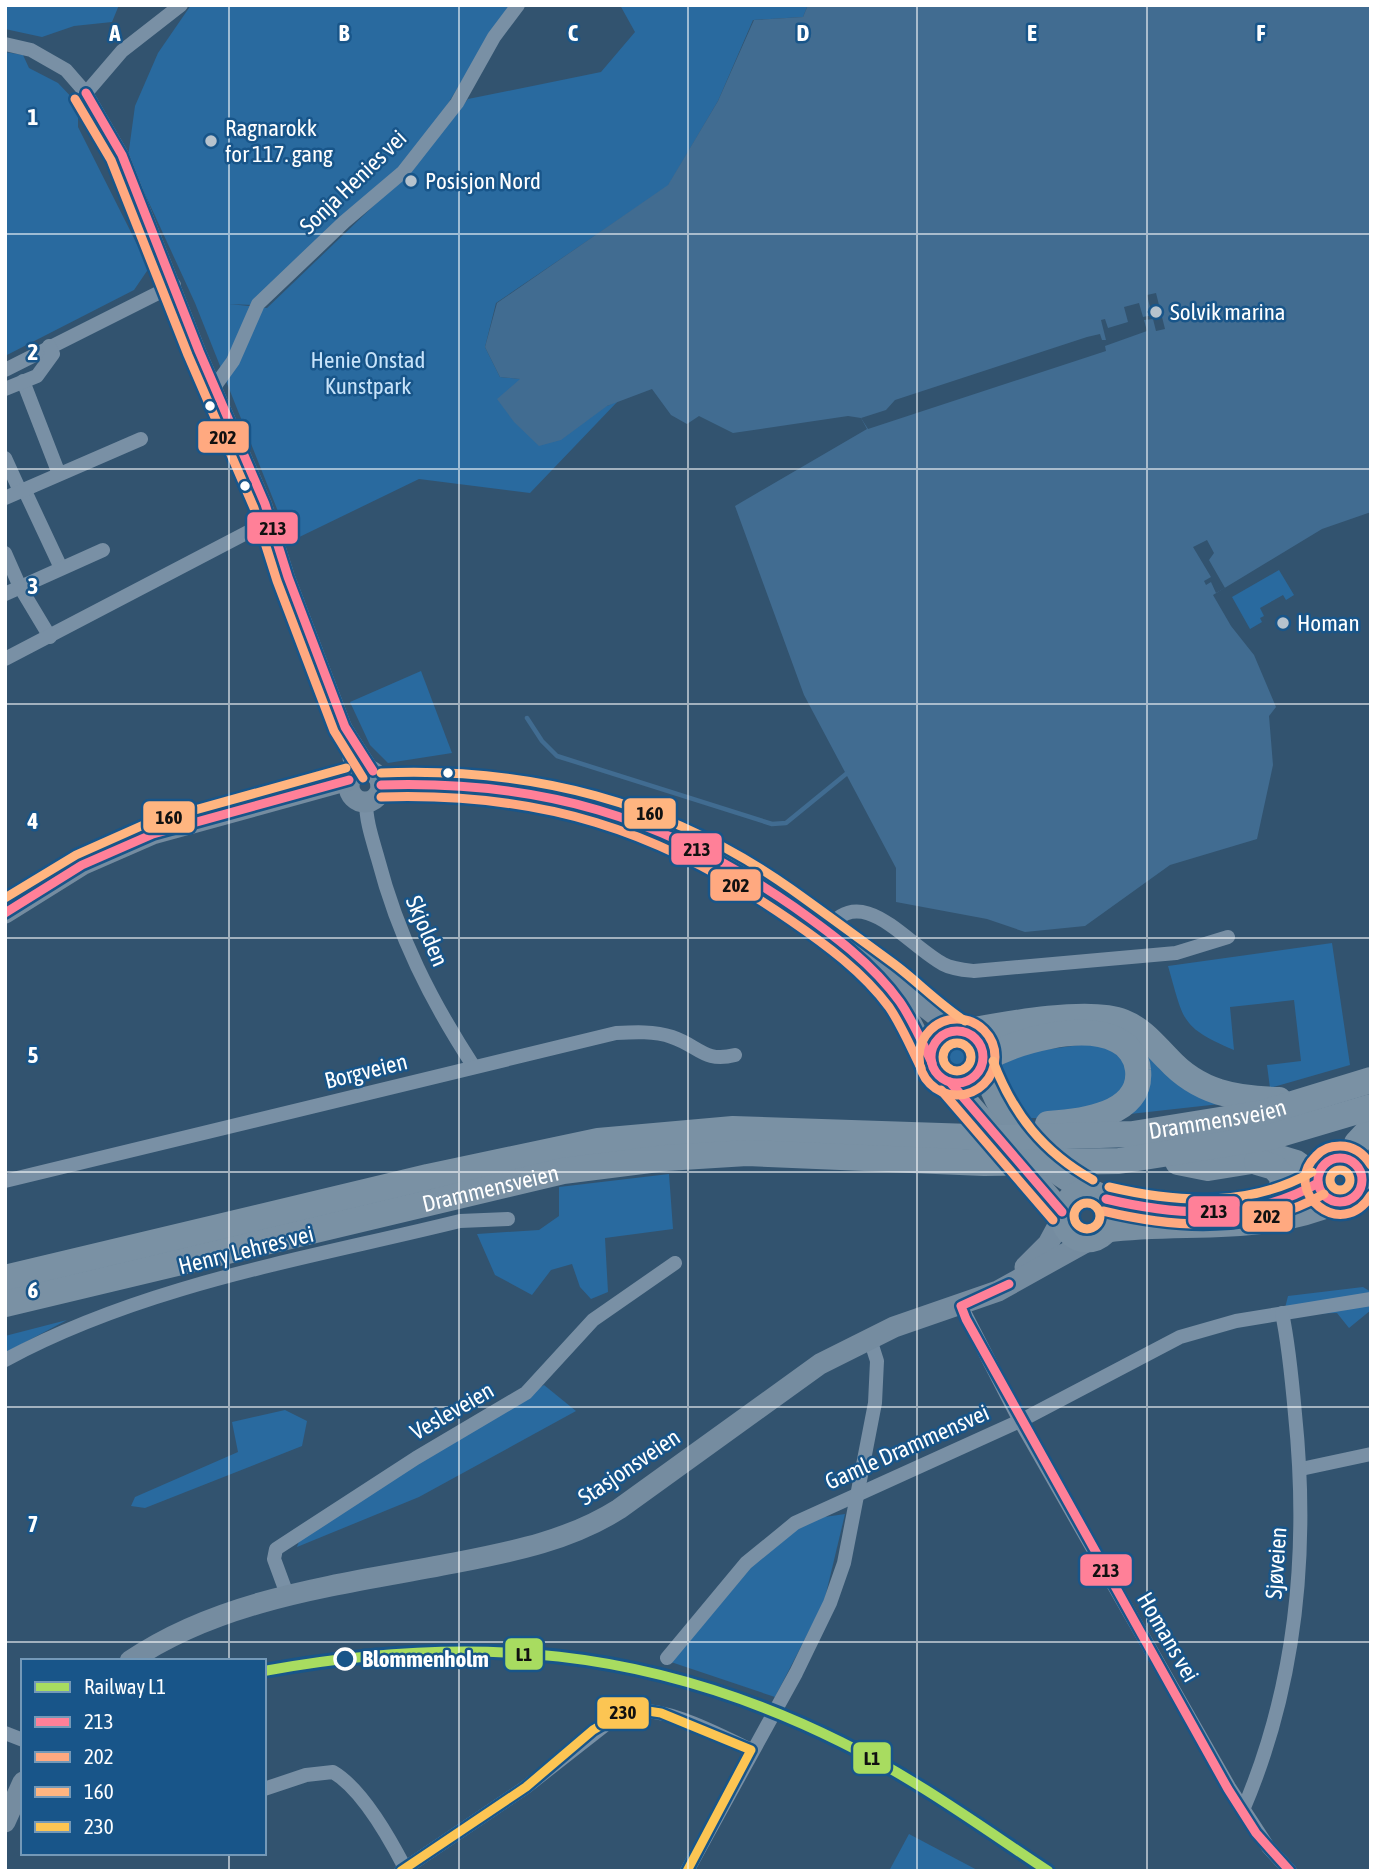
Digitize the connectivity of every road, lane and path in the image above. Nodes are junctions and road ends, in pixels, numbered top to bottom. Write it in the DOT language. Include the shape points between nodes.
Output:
graph roads {
  1 [pos="181,5"];
  2 [pos="518,5"];
  3 [pos="5,44"];
  4 [pos="86,93"];
  5 [pos="174,285"];
  6 [pos="49,346"];
  7 [pos="5,370"];
  8 [pos="23,381"];
  9 [pos="215,386"];
  10 [pos="5,388"];
  11 [pos="141,439"];
  12 [pos="5,458"];
  13 [pos="60,474"];
  14 [pos="22,490"];
  15 [pos="5,498"];
  16 [pos="271,520"];
  17 [pos="103,550"];
  18 [pos="5,553"];
  19 [pos="61,568"];
  20 [pos="20,587"];
  21 [pos="5,594"];
  22 [pos="50,637"];
  23 [pos="5,659"];
  24 [pos="345,727"];
  25 [pos="363,785"];
  26 [pos="5,913"];
  27 [pos="826,931"];
  28 [pos="1228,937"];
  29 [pos="863,960"];
  30 [pos="961,1032"];
  31 [pos="735,1055"];
  32 [pos="983,1062"];
  33 [pos="932,1063"];
  34 [pos="474,1067"];
  35 [pos="1371,1080"];
  36 [pos="950,1083"];
  37 [pos="1316,1098"];
  38 [pos="1371,1107"];
  39 [pos="1371,1128"];
  40 [pos="1051,1132"];
  41 [pos="1152,1157"];
  42 [pos="1257,1162"];
  43 [pos="1360,1164"];
  44 [pos="1317,1180"];
  45 [pos="5,1181"];
  46 [pos="1356,1194"];
  47 [pos="1096,1195"];
  48 [pos="1272,1204"];
  49 [pos="1062,1216"];
  50 [pos="508,1219"];
  51 [pos="1108,1231"];
  52 [pos="1086,1242"];
  53 [pos="675,1263"];
  54 [pos="5,1278"];
  55 [pos="1009,1284"];
  56 [pos="1371,1299"];
  57 [pos="5,1304"];
  58 [pos="961,1306"];
  59 [pos="1282,1313"];
  60 [pos="870,1339"];
  61 [pos="5,1360"];
  62 [pos="1020,1421"];
  63 [pos="1371,1454"];
  64 [pos="1301,1469"];
  65 [pos="858,1494"];
  66 [pos="288,1597"];
  67 [pos="667,1658"];
  68 [pos="133,1659"];
  69 [pos="5,1733"];
  70 [pos="21,1740"];
  71 [pos="751,1750"];
  72 [pos="21,1787"];
  73 [pos="266,1788"];
  74 [pos="1243,1810"];
  75 [pos="7,1819"];
  76 [pos="410,1868"];
  77 [pos="687,1871"];
  78 [pos="1290,1871"];
  1 -- 4 [label="street" via="122,51"];
  2 -- 9 [label="street, Sonja Henies vei" via="457,103 403,172 258,304 233,361"];
  3 -- 4 [label="street" via="31,50 61,66"];
  4 -- 5 [label="street" via="122,155"];
  5 -- 6 [label="street"];
  5 -- 9 [label="street"];
  6 -- 7 [label="street"];
  6 -- 8 [label="street" via="53,354 43,371"];
  8 -- 10 [label="street"];
  8 -- 13 [label="street"];
  9 -- 16 [label="street"];
  11 -- 13 [label="street"];
  12 -- 14 [label="street"];
  13 -- 14 [label="street"];
  14 -- 15 [label="street"];
  14 -- 19 [label="street"];
  16 -- 22 [label="street"];
  16 -- 24 [label="street"];
  17 -- 19 [label="street"];
  18 -- 20 [label="street"];
  19 -- 20 [label="street"];
  20 -- 21 [label="street"];
  20 -- 22 [label="street"];
  22 -- 23 [label="street"];
  24 -- 25 [label="street"];
  24 -- 25 [label="street"];
  25 -- 26 [label="main road" via="199,819 116,848"];
  25 -- 27 [label="main road" via="488,786 578,803 660,829 740,869"];
  25 -- 34 [label="street, Skjolden" via="397,924 439,1012"];
  27 -- 28 [label="street" via="838,915 858,909 874,915 945,965 974,971 1176,953"];
  27 -- 29 [label="main road"];
  29 -- 30 [label="main road"];
  29 -- 33 [label="main road" via="902,1005"];
  30 -- 32 [label="main road" via="979,1043"];
  30 -- 33 [label="main road" via="946,1034 936,1042"];
  30 -- 37 [label="highway" via="1060,1019 1111,1018 1142,1032 1178,1070 1217,1093 1265,1100"];
  31 -- 34 [label="street, Borgveien" via="713,1058 672,1037 644,1032"];
  32 -- 36 [label="main road" via="968,1081"];
  32 -- 40 [label="highway" via="1021,1042 1084,1034 1119,1040 1132,1053 1138,1066 1131,1097 1119,1108"];
  32 -- 47 [label="main road" via="995,1102 1011,1126 1039,1156"];
  33 -- 36 [label="main road" via="938,1075"];
  34 -- 45 [label="street, Borgveien"];
  35 -- 37 [label="highway, Drammensveien"];
  36 -- 49 [label="main road"];
  37 -- 40 [label="highway, Drammensveien" via="1199,1126 1133,1135"];
  38 -- 41 [label="highway, Drammensveien" via="1270,1137"];
  39 -- 43 [label="highway" via="1357,1143"];
  40 -- 54 [label="highway, Drammensveien" via="958,1130 927,1135 733,1129 598,1141"];
  41 -- 42 [label="highway" via="1208,1168"];
  41 -- 57 [label="highway, Drammensveien" via="1084,1163 984,1163 747,1153 563,1171"];
  42 -- 44 [label="highway" via="1285,1159"];
  42 -- 48 [label="highway" via="1274,1167 1283,1177 1281,1194"];
  43 -- 44 [label="main road" via="1342,1158 1328,1161"];
  43 -- 46 [label="main road" via="1362,1181"];
  44 -- 46 [label="main road" via="1326,1198"];
  44 -- 48 [label="main road" via="1296,1198"];
  46 -- 51 [label="main road" via="1305,1214 1255,1224"];
  47 -- 48 [label="main road" via="1136,1207 1182,1212"];
  47 -- 49 [label="main road" via="1070,1196"];
  47 -- 51 [label="main road" via="1112,1215"];
  49 -- 52 [label="main road" via="1070,1235"];
  49 -- 55 [label="main road, Stasjonsveien" via="1048,1244"];
  50 -- 61 [label="street, Henry Lehres vei" via="460,1221 132,1303"];
  51 -- 52 [label="main road"];
  52 -- 55 [label="main road, Stasjonsveien"];
  53 -- 66 [label="street, Vesleveien" via="593,1320 527,1392 276,1549 274,1559"];
  55 -- 58 [label="main road, Stasjonsveien"];
  56 -- 59 [label="street, Gamle Drammensvei"];
  58 -- 60 [label="main road, Stasjonsveien"];
  58 -- 62 [label="street, Homans vei"];
  59 -- 62 [label="street, Gamle Drammensvei" via="1210,1327 1180,1338"];
  59 -- 64 [label="street, Sjøveien"];
  60 -- 65 [label="street" via="878,1377"];
  60 -- 66 [label="main road, Stasjonsveien" via="799,1377 649,1489 586,1528 527,1548"];
  62 -- 65 [label="street, Gamle Drammensvei"];
  62 -- 74 [label="street, Homans vei"];
  63 -- 64 [label="street"];
  64 -- 74 [label="street, Sjøveien" via="1300,1564 1291,1647 1268,1745"];
  65 -- 67 [label="street, Gamle Drammensvei" via="795,1523 763,1546"];
  65 -- 71 [label="street" via="844,1563 830,1603"];
  66 -- 68 [label="main road, Stasjonsveien" via="214,1618"];
  69 -- 70 [label="street"];
  71 -- 76 [label="street" via="660,1714 623,1711 526,1787"];
  71 -- 77 [label="street"];
  72 -- 75 [label="main road"];
  73 -- 76 [label="street" via="332,1772 349,1786"];
  74 -- 78 [label="street, Homans vei"];
}
